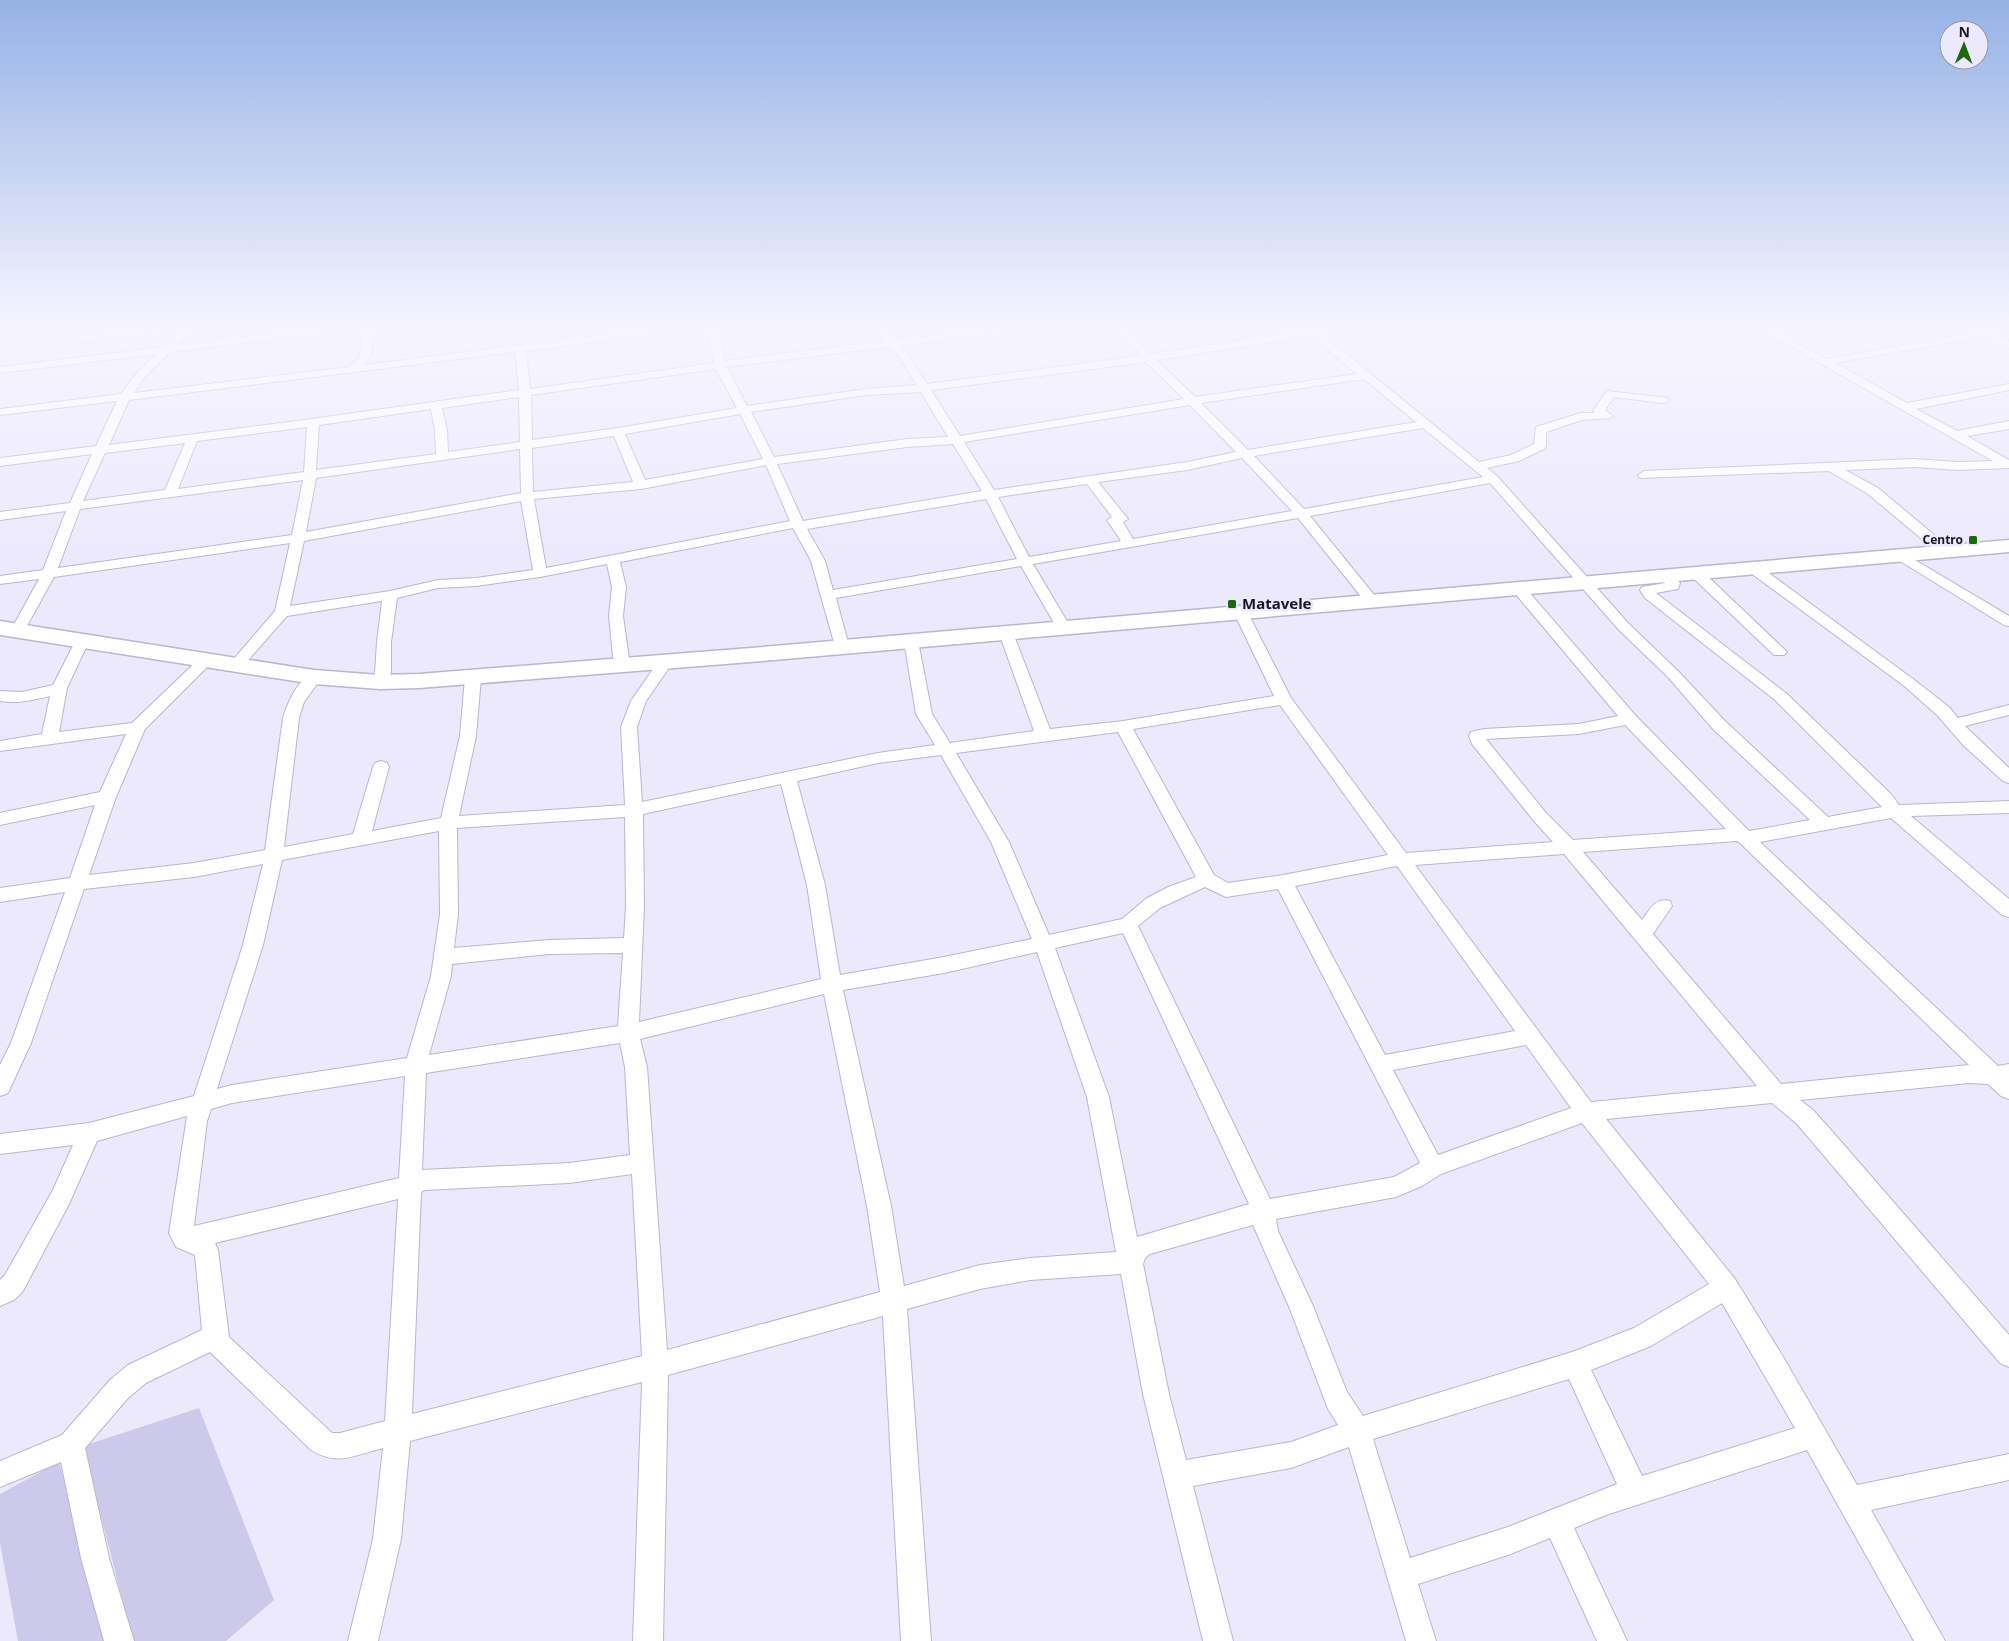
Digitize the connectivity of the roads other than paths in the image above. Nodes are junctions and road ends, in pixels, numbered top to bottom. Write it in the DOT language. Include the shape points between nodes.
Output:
graph roads {
  1 [pos="71,404"];
  2 [pos="123,404"];
  3 [pos="451,404"];
  4 [pos="525,404"];
  5 [pos="739,404"];
  6 [pos="784,404"];
  7 [pos="932,404"];
  8 [pos="1177,404"];
  9 [pos="1196,404"];
  10 [pos="1399,404"];
  11 [pos="1604,404"];
  12 [pos="1901,404"];
  13 [pos="1924,404"];
  14 [pos="436,406"];
  15 [pos="1907,407"];
  16 [pos="0,412"];
  17 [pos="743,412"];
  18 [pos="313,423"];
  19 [pos="1425,424"];
  20 [pos="2009,425"];
  21 [pos="618,432"];
  22 [pos="1956,435"];
  23 [pos="192,439"];
  24 [pos="954,440"];
  25 [pos="524,444"];
  26 [pos="102,448"];
  27 [pos="1245,454"];
  28 [pos="442,456"];
  29 [pos="770,461"];
  30 [pos="0,462"];
  31 [pos="2009,464"];
  32 [pos="1477,466"];
  33 [pos="1830,466"];
  34 [pos="1644,474"];
  35 [pos="310,475"];
  36 [pos="1493,479"];
  37 [pos="1090,480"];
  38 [pos="641,485"];
  39 [pos="170,493"];
  40 [pos="990,494"];
  41 [pos="527,496"];
  42 [pos="75,505"];
  43 [pos="1301,513"];
  44 [pos="0,516"];
  45 [pos="798,524"];
  46 [pos="297,538"];
  47 [pos="1129,544"];
  48 [pos="2009,546"];
  49 [pos="1946,552"];
  50 [pos="1900,555"];
  51 [pos="614,560"];
  52 [pos="1025,562"];
  53 [pos="1753,568"];
  54 [pos="49,573"];
  55 [pos="540,573"];
  56 [pos="1696,573"];
  57 [pos="1666,576"];
  58 [pos="0,580"];
  59 [pos="1584,582"];
  60 [pos="1518,588"];
  61 [pos="390,595"];
  62 [pos="828,595"];
  63 [pos="1372,601"];
  64 [pos="282,612"];
  65 [pos="1241,613"];
  66 [pos="2009,622"];
  67 [pos="1064,628"];
  68 [pos="9,629"];
  69 [pos="1006,633"];
  70 [pos="82,641"];
  71 [pos="911,641"];
  72 [pos="842,646"];
  73 [pos="1779,652"];
  74 [pos="206,660"];
  75 [pos="665,662"];
  76 [pos="237,664"];
  77 [pos="622,666"];
  78 [pos="314,677"];
  79 [pos="473,678"];
  80 [pos="380,682"];
  81 [pos="59,688"];
  82 [pos="0,696"];
  83 [pos="1284,699"];
  84 [pos="2009,710"];
  85 [pos="1629,719"];
  86 [pos="1955,724"];
  87 [pos="1124,726"];
  88 [pos="137,728"];
  89 [pos="1044,735"];
  90 [pos="49,740"];
  91 [pos="0,746"];
  92 [pos="947,750"];
  93 [pos="381,767"];
  94 [pos="788,778"];
  95 [pos="2009,778"];
  96 [pos="107,796"];
  97 [pos="2009,807"];
  98 [pos="634,810"];
  99 [pos="1894,811"];
  100 [pos="0,819"];
  101 [pos="448,823"];
  102 [pos="1825,824"];
  103 [pos="1743,836"];
  104 [pos="360,838"];
  105 [pos="1568,846"];
  106 [pos="274,854"];
  107 [pos="1402,860"];
  108 [pos="1206,880"];
  109 [pos="1283,882"];
  110 [pos="78,883"];
  111 [pos="0,895"];
  112 [pos="1663,906"];
  113 [pos="2009,910"];
  114 [pos="1128,925"];
  115 [pos="1642,934"];
  116 [pos="1043,943"];
  117 [pos="633,944"];
  118 [pos="443,957"];
  119 [pos="832,984"];
  120 [pos="628,1033"];
  121 [pos="1531,1036"];
  122 [pos="416,1064"];
  123 [pos="1381,1064"];
  124 [pos="2004,1079"];
  125 [pos="0,1087"];
  126 [pos="1775,1092"];
  127 [pos="203,1101"];
  128 [pos="1586,1112"];
  129 [pos="89,1133"];
  130 [pos="0,1144"];
  131 [pos="642,1164"];
  132 [pos="1433,1167"];
  133 [pos="411,1186"];
  134 [pos="1264,1211"];
  135 [pos="184,1239"];
  136 [pos="1130,1262"];
  137 [pos="1726,1287"];
  138 [pos="0,1294"];
  139 [pos="894,1302"];
  140 [pos="215,1337"];
  141 [pos="2009,1354"];
  142 [pos="1575,1364"];
  143 [pos="656,1366"];
  144 [pos="1357,1431"];
  145 [pos="398,1432"];
  146 [pos="1814,1435"];
  147 [pos="71,1444"];
  148 [pos="2009,1467"];
  149 [pos="0,1474"];
  150 [pos="1177,1475"];
  151 [pos="1635,1492"];
  152 [pos="1851,1500"];
  153 [pos="1557,1522"];
  154 [pos="1402,1575"];
  155 [pos="119,1641"];
  156 [pos="363,1641"];
  157 [pos="648,1641"];
  158 [pos="916,1641"];
  159 [pos="1218,1641"];
  160 [pos="1421,1641"];
  161 [pos="1612,1641"];
  162 [pos="1930,1641"];
  1 -- 16 [label="street"];
  2 -- 26 [label="street"];
  3 -- 14 [label="street"];
  4 -- 25 [label="street"];
  5 -- 17 [label="street"];
  6 -- 17 [label="street"];
  7 -- 24 [label="street"];
  8 -- 24 [label="street"];
  9 -- 27 [label="street"];
  10 -- 19 [label="street"];
  11 -- 32 [label="street" via="1600,411 1607,416 1581,417 1540,430 1540,446 1515,458"];
  12 -- 15 [label="street"];
  13 -- 15 [label="street"];
  14 -- 18 [label="street"];
  14 -- 28 [label="street"];
  15 -- 22 [label="street"];
  17 -- 21 [label="street"];
  17 -- 29 [label="street"];
  18 -- 23 [label="street"];
  18 -- 35 [label="street"];
  19 -- 27 [label="street"];
  19 -- 32 [label="street"];
  20 -- 22 [label="street"];
  21 -- 25 [label="street"];
  21 -- 38 [label="street"];
  22 -- 31 [label="street"];
  23 -- 26 [label="street"];
  23 -- 39 [label="street"];
  24 -- 29 [label="street"];
  24 -- 40 [label="street"];
  25 -- 28 [label="street"];
  25 -- 41 [label="street"];
  26 -- 30 [label="street"];
  26 -- 42 [label="street"];
  27 -- 37 [label="street"];
  27 -- 43 [label="street"];
  28 -- 35 [label="street"];
  29 -- 38 [label="street"];
  29 -- 45 [label="street"];
  31 -- 33 [label="street"];
  32 -- 36 [label="street"];
  33 -- 34 [label="street"];
  33 -- 49 [label="street" via="1873,491"];
  35 -- 39 [label="street"];
  35 -- 46 [label="street"];
  36 -- 43 [label="street"];
  36 -- 59 [label="street"];
  37 -- 40 [label="street"];
  37 -- 47 [label="street" via="1121,519 1114,520"];
  38 -- 41 [label="street"];
  39 -- 42 [label="street"];
  40 -- 45 [label="street"];
  40 -- 52 [label="street"];
  41 -- 46 [label="street"];
  41 -- 55 [label="street"];
  42 -- 44 [label="street"];
  42 -- 54 [label="street"];
  43 -- 47 [label="street"];
  43 -- 63 [label="street"];
  45 -- 51 [label="street"];
  45 -- 62 [label="street" via="818,560"];
  46 -- 54 [label="street"];
  46 -- 64 [label="street"];
  47 -- 52 [label="street"];
  48 -- 49 [label="highway"];
  49 -- 50 [label="highway"];
  50 -- 53 [label="highway"];
  50 -- 66 [label="street"];
  51 -- 55 [label="street"];
  51 -- 77 [label="street"];
  52 -- 62 [label="street"];
  52 -- 67 [label="street"];
  53 -- 56 [label="highway"];
  53 -- 86 [label="street" via="1908,682"];
  54 -- 58 [label="street"];
  54 -- 68 [label="street"];
  55 -- 61 [label="street" via="438,584"];
  56 -- 57 [label="highway"];
  56 -- 73 [label="street"];
  57 -- 59 [label="highway"];
  57 -- 99 [label="street" via="1674,583 1673,586 1647,590 1650,596 1781,697 1885,798"];
  59 -- 60 [label="highway"];
  59 -- 102 [label="street" via="1718,724"];
  60 -- 63 [label="highway"];
  60 -- 85 [label="street"];
  61 -- 64 [label="street"];
  61 -- 80 [label="street"];
  62 -- 72 [label="street"];
  63 -- 65 [label="highway"];
  64 -- 76 [label="street"];
  65 -- 67 [label="highway"];
  65 -- 83 [label="street"];
  67 -- 69 [label="highway"];
  68 -- 70 [label="highway"];
  69 -- 71 [label="highway"];
  69 -- 89 [label="street"];
  70 -- 74 [label="highway"];
  70 -- 81 [label="street"];
  71 -- 72 [label="highway"];
  71 -- 92 [label="street" via="924,714"];
  72 -- 75 [label="highway"];
  74 -- 76 [label="highway"];
  74 -- 88 [label="street"];
  75 -- 77 [label="highway"];
  75 -- 98 [label="street" via="643,693 629,727"];
  76 -- 78 [label="highway"];
  77 -- 79 [label="highway"];
  78 -- 80 [label="highway"];
  78 -- 106 [label="street" via="296,702 291,718"];
  79 -- 80 [label="highway"];
  79 -- 101 [label="street" via="468,736"];
  81 -- 82 [label="street" via="19,698"];
  81 -- 90 [label="street"];
  83 -- 87 [label="street"];
  83 -- 107 [label="street"];
  84 -- 86 [label="street"];
  85 -- 103 [label="street"];
  85 -- 105 [label="street" via="1579,729 1477,736"];
  86 -- 95 [label="street"];
  87 -- 89 [label="street"];
  87 -- 108 [label="street"];
  88 -- 90 [label="street"];
  88 -- 96 [label="street"];
  89 -- 92 [label="street"];
  90 -- 91 [label="street"];
  92 -- 94 [label="street" via="878,758"];
  92 -- 116 [label="street" via="1000,842"];
  93 -- 104 [label="street"];
  94 -- 98 [label="street"];
  94 -- 119 [label="street" via="816,885"];
  96 -- 100 [label="street"];
  96 -- 110 [label="street"];
  97 -- 99 [label="street"];
  98 -- 101 [label="street"];
  98 -- 117 [label="street"];
  99 -- 102 [label="street"];
  99 -- 113 [label="street"];
  101 -- 104 [label="street"];
  101 -- 118 [label="street" via="449,914"];
  102 -- 103 [label="street"];
  103 -- 105 [label="street"];
  103 -- 124 [label="street"];
  104 -- 106 [label="street"];
  105 -- 107 [label="street"];
  105 -- 115 [label="street"];
  106 -- 110 [label="street" via="194,870"];
  106 -- 127 [label="street" via="253,945"];
  107 -- 109 [label="street"];
  107 -- 121 [label="street"];
  108 -- 109 [label="street" via="1226,890"];
  108 -- 114 [label="street" via="1171,893 1136,915"];
  109 -- 123 [label="street"];
  110 -- 111 [label="street"];
  110 -- 125 [label="street" via="21,1042"];
  112 -- 115 [label="street"];
  114 -- 116 [label="street"];
  114 -- 134 [label="street"];
  115 -- 126 [label="street"];
  116 -- 119 [label="street" via="944,965"];
  116 -- 136 [label="street" via="1098,1097"];
  117 -- 118 [label="street" via="549,947"];
  117 -- 120 [label="street"];
  118 -- 122 [label="street" via="441,976"];
  119 -- 120 [label="street"];
  119 -- 139 [label="street" via="875,1188"];
  120 -- 122 [label="street"];
  120 -- 131 [label="street" via="636,1067"];
  121 -- 123 [label="street"];
  121 -- 128 [label="street"];
  122 -- 127 [label="street"];
  122 -- 133 [label="street"];
  123 -- 132 [label="street"];
  124 -- 126 [label="street" via="1969,1074"];
  126 -- 128 [label="street"];
  126 -- 141 [label="street" via="1830,1145"];
  127 -- 129 [label="street"];
  127 -- 135 [label="street" via="196,1121 182,1222"];
  128 -- 132 [label="street"];
  128 -- 137 [label="street"];
  129 -- 130 [label="street"];
  129 -- 138 [label="street" via="61,1196 14,1283"];
  131 -- 133 [label="street" via="553,1174 435,1178"];
  131 -- 143 [label="street"];
  132 -- 134 [label="street" via="1396,1188"];
  133 -- 135 [label="street"];
  133 -- 145 [label="street"];
  134 -- 136 [label="street" via="1144,1245"];
  134 -- 144 [label="street" via="1267,1232 1301,1306 1330,1384"];
  135 -- 140 [label="street" via="206,1250"];
  136 -- 139 [label="street" via="1014,1271 980,1277"];
  136 -- 150 [label="street" via="1154,1385"];
  137 -- 142 [label="street" via="1642,1337"];
  137 -- 146 [label="street"];
  139 -- 143 [label="street"];
  139 -- 158 [label="street"];
  140 -- 145 [label="street" via="220,1346 328,1446"];
  140 -- 147 [label="street" via="137,1374 119,1389"];
  142 -- 144 [label="street"];
  142 -- 151 [label="street"];
  143 -- 145 [label="street"];
  143 -- 157 [label="street"];
  144 -- 150 [label="street" via="1291,1455"];
  144 -- 154 [label="street"];
  145 -- 156 [label="street" via="387,1539"];
  146 -- 151 [label="street"];
  146 -- 152 [label="street"];
  147 -- 149 [label="street"];
  147 -- 155 [label="street" via="95,1558"];
  148 -- 152 [label="street"];
  150 -- 159 [label="street"];
  151 -- 153 [label="street"];
  152 -- 162 [label="street"];
  153 -- 154 [label="street"];
  153 -- 161 [label="street"];
  154 -- 160 [label="street"];
}
